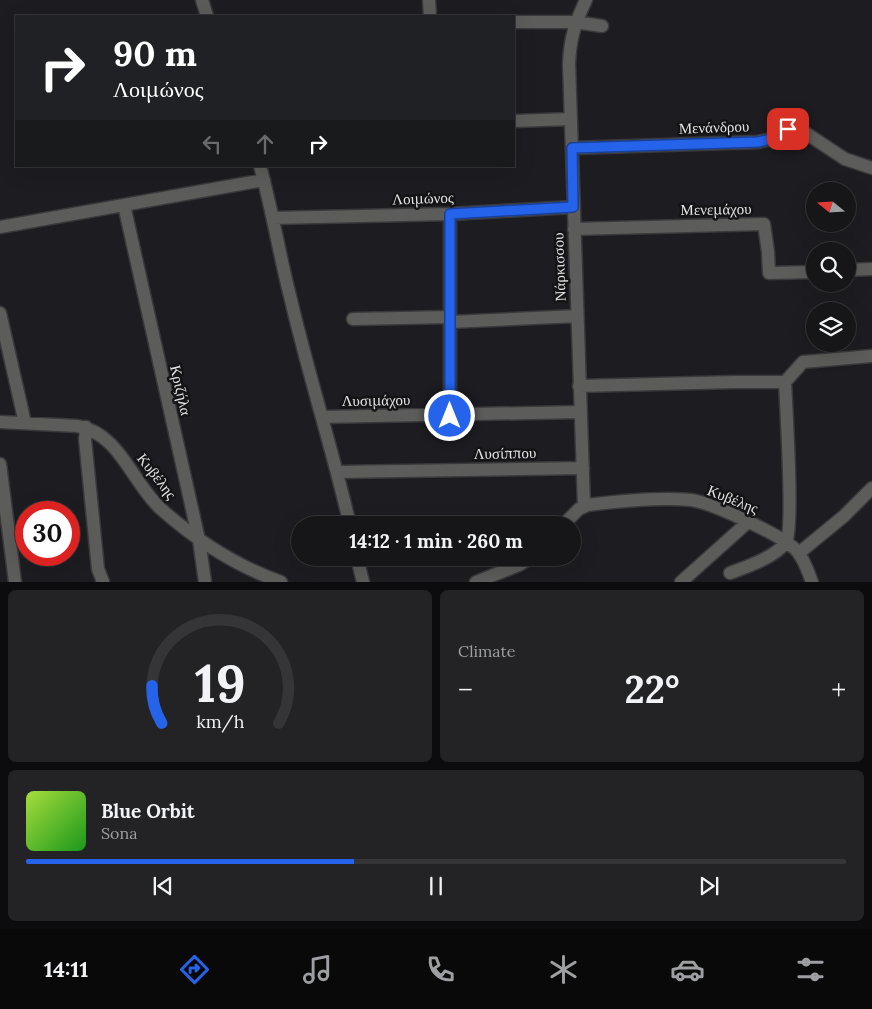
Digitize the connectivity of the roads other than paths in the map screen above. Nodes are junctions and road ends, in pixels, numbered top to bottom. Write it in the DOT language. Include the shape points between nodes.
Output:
graph roads {
  1 [pos="202,0"];
  2 [pos="429,0"];
  3 [pos="586,0"];
  4 [pos="207,15"];
  5 [pos="430,15"];
  6 [pos="515,22"];
  7 [pos="575,22"];
  8 [pos="602,26"];
  9 [pos="571,119"];
  10 [pos="515,121"];
  11 [pos="572,148"];
  12 [pos="260,167"];
  13 [pos="872,168"];
  14 [pos="264,180"];
  15 [pos="124,206"];
  16 [pos="573,207"];
  17 [pos="450,214"];
  18 [pos="273,218"];
  19 [pos="0,228"];
  20 [pos="574,229"];
  21 [pos="872,269"];
  22 [pos="856,270"];
  23 [pos="806,272"];
  24 [pos="0,313"];
  25 [pos="577,316"];
  26 [pos="353,319"];
  27 [pos="450,319"];
  28 [pos="872,356"];
  29 [pos="785,382"];
  30 [pos="580,386"];
  31 [pos="580,412"];
  32 [pos="450,416"];
  33 [pos="322,417"];
  34 [pos="0,422"];
  35 [pos="25,423"];
  36 [pos="86,427"];
  37 [pos="0,464"];
  38 [pos="582,468"];
  39 [pos="338,472"];
  40 [pos="872,488"];
  41 [pos="584,506"];
  42 [pos="348,516"];
  43 [pos="573,516"];
  44 [pos="748,522"];
  45 [pos="199,540"];
  46 [pos="786,542"];
  47 [pos="799,553"];
  48 [pos="359,566"];
  49 [pos="516,566"];
  50 [pos="730,573"];
  51 [pos="15,582"];
  52 [pos="102,582"];
  53 [pos="205,582"];
  54 [pos="281,582"];
  55 [pos="362,582"];
  56 [pos="476,582"];
  57 [pos="681,582"];
  58 [pos="812,582"];
  1 -- 4 [label="street"];
  2 -- 5 [label="street"];
  3 -- 7 [label="street, Νάρκισσου"];
  6 -- 7 [label="street"];
  7 -- 8 [label="street"];
  7 -- 9 [label="street, Νάρκισσου" via="570,48"];
  9 -- 10 [label="street"];
  9 -- 11 [label="street, Νάρκισσου"];
  11 -- 13 [label="street, Μενάνδρου" via="758,142 775,138 795,126 845,159"];
  11 -- 16 [label="street, Νάρκισσου"];
  12 -- 14 [label="street"];
  14 -- 15 [label="street"];
  14 -- 18 [label="street"];
  15 -- 19 [label="street"];
  15 -- 45 [label="street, Κριζήλα"];
  16 -- 17 [label="street, Λοιμώνος"];
  16 -- 20 [label="street, Νάρκισσου"];
  17 -- 18 [label="street, Λοιμώνος"];
  17 -- 27 [label="street"];
  18 -- 33 [label="street" via="289,296"];
  20 -- 23 [label="street, Μενεμάχου" via="764,224 769,273"];
  20 -- 25 [label="street, Νάρκισσου"];
  21 -- 22 [label="street"];
  24 -- 35 [label="street"];
  25 -- 27 [label="street"];
  25 -- 30 [label="street, Νάρκισσου"];
  26 -- 27 [label="street"];
  27 -- 32 [label="street"];
  28 -- 29 [label="street" via="803,362"];
  29 -- 30 [label="street"];
  29 -- 46 [label="street" via="790,514"];
  30 -- 31 [label="street, Νάρκισσου"];
  31 -- 32 [label="street, Λυσιμάχου"];
  31 -- 38 [label="street, Νάρκισσου"];
  32 -- 33 [label="street, Λυσιμάχου"];
  33 -- 39 [label="street"];
  34 -- 35 [label="street, Κυβέλης"];
  35 -- 36 [label="street, Κυβέλης"];
  36 -- 45 [label="street, Κυβέλης" via="112,444 150,498"];
  36 -- 52 [label="street"];
  37 -- 51 [label="street"];
  38 -- 39 [label="street, Λυσίππου"];
  38 -- 41 [label="street, Νάρκισσου"];
  39 -- 42 [label="street"];
  40 -- 47 [label="street"];
  41 -- 43 [label="street"];
  41 -- 44 [label="street, Κυβέλης" via="689,500"];
  44 -- 46 [label="street, Κυβέλης"];
  44 -- 57 [label="street"];
  45 -- 53 [label="street, Κριζήλα"];
  45 -- 54 [label="street, Κυβέλης" via="248,569"];
  46 -- 47 [label="street, Κυβέλης"];
  46 -- 50 [label="street" via="766,558"];
  47 -- 58 [label="street, Κυβέλης"];
  48 -- 55 [label="street"];
  49 -- 56 [label="street"];
}
